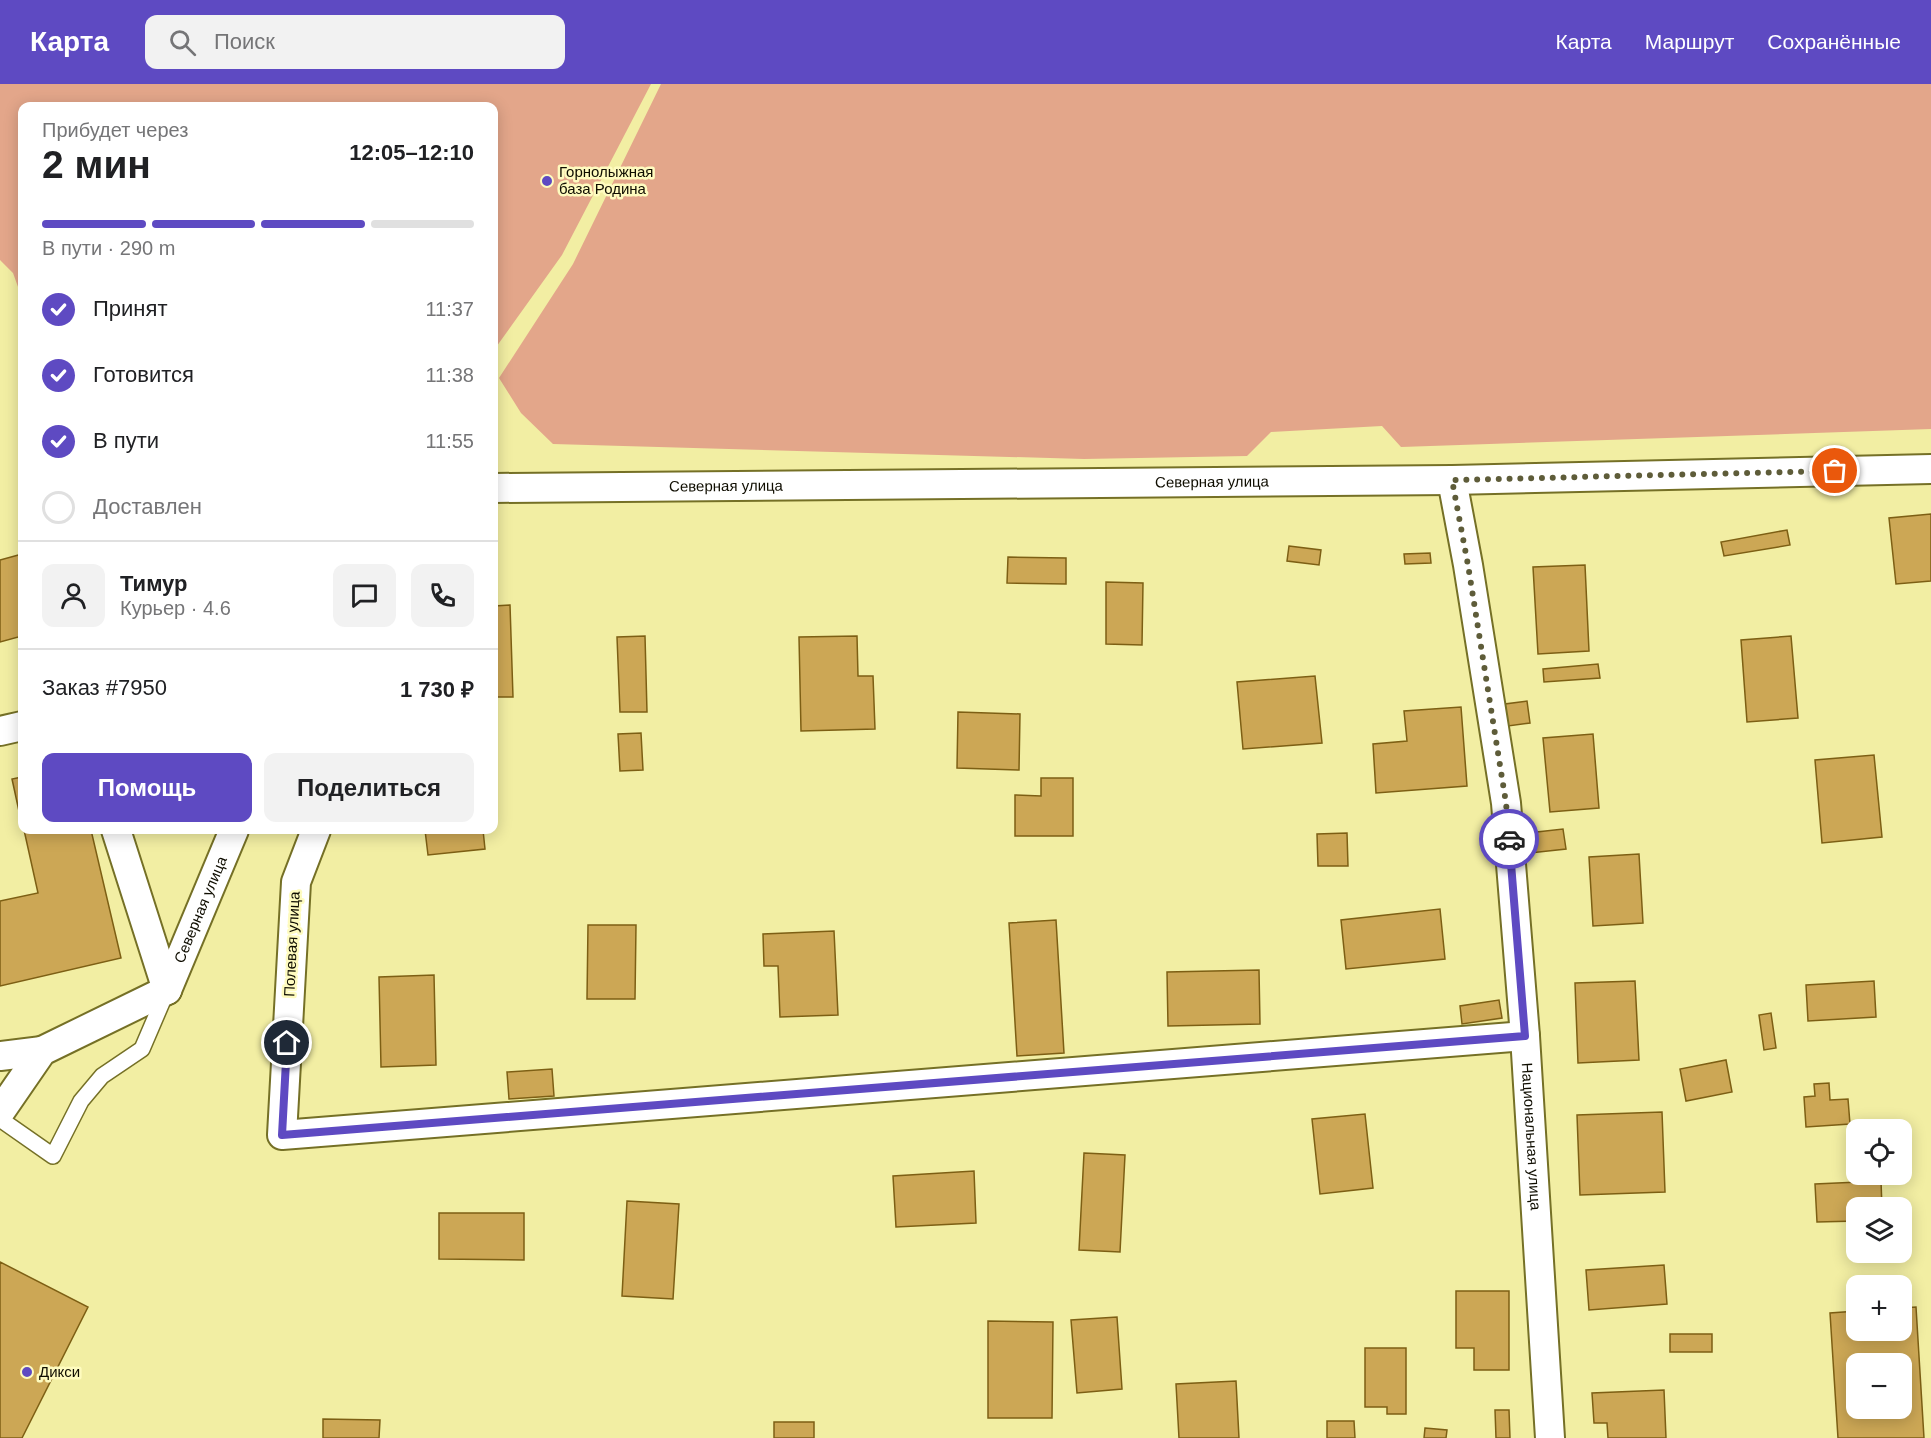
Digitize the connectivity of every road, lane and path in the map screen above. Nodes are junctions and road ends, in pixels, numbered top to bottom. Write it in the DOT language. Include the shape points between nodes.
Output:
graph roads {
  1 [pos="1931,469"];
  2 [pos="1452,480"];
  3 [pos="498,488"];
  4 [pos="18,727"];
  5 [pos="0,731"];
  6 [pos="117,834"];
  7 [pos="232,834"];
  8 [pos="314,834"];
  9 [pos="167,990"];
  10 [pos="1525,1036"];
  11 [pos="42,1051"];
  12 [pos="0,1056"];
  13 [pos="0,1112"];
  14 [pos="0,1119"];
  15 [pos="1550,1438"];
  1 -- 2 [label="street, Северная улица"];
  2 -- 3 [label="street, Северная улица"];
  2 -- 10 [label="street, Национальная улица" via="1506,803"];
  4 -- 5 [label="street"];
  6 -- 9 [label="street"];
  7 -- 9 [label="street, Северная улица"];
  8 -- 10 [label="street, Полевая улица" via="296,882 282,1135"];
  9 -- 11 [label="street"];
  9 -- 14 [label="lane" via="142,1049 102,1076 81,1101 53,1155"];
  10 -- 15 [label="street, Национальная улица"];
  11 -- 12 [label="street"];
  11 -- 13 [label="street"];
}
